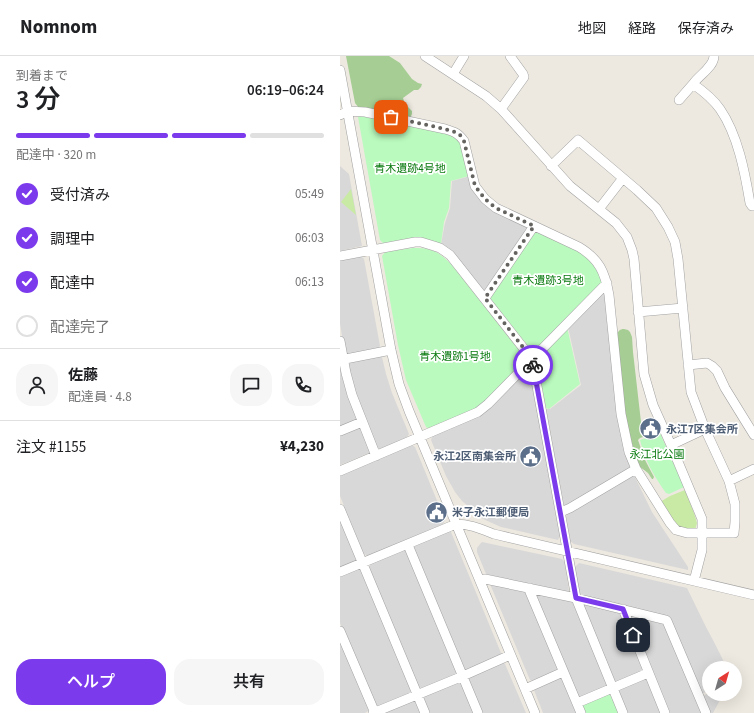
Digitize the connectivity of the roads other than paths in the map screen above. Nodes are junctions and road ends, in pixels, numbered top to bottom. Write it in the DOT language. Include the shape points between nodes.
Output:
graph roads {
  1 [pos="426,56"];
  2 [pos="464,56"];
  3 [pos="510,56"];
  4 [pos="714,56"];
  5 [pos="340,70"];
  6 [pos="452,74"];
  7 [pos="693,84"];
  8 [pos="679,100"];
  9 [pos="501,109"];
  10 [pos="344,113"];
  11 [pos="551,166"];
  12 [pos="623,178"];
  13 [pos="754,206"];
  14 [pos="599,209"];
  15 [pos="534,226"];
  16 [pos="372,250"];
  17 [pos="340,256"];
  18 [pos="606,282"];
  19 [pos="485,298"];
  20 [pos="683,308"];
  21 [pos="638,312"];
  22 [pos="340,341"];
  23 [pos="390,350"];
  24 [pos="532,359"];
  25 [pos="342,360"];
  26 [pos="688,365"];
  27 [pos="362,422"];
  28 [pos="705,429"];
  29 [pos="340,431"];
  30 [pos="754,435"];
  31 [pos="420,437"];
  32 [pos="671,445"];
  33 [pos="376,456"];
  34 [pos="636,469"];
  35 [pos="754,469"];
  36 [pos="340,471"];
  37 [pos="729,481"];
  38 [pos="340,509"];
  39 [pos="561,512"];
  40 [pos="456,524"];
  41 [pos="702,533"];
  42 [pos="408,545"];
  43 [pos="567,551"];
  44 [pos="362,563"];
  45 [pos="340,572"];
  46 [pos="480,580"];
  47 [pos="694,581"];
  48 [pos="530,588"];
  49 [pos="754,595"];
  50 [pos="576,598"];
  51 [pos="623,609"];
  52 [pos="340,631"];
  53 [pos="510,655"];
  54 [pos="563,672"];
  55 [pos="648,673"];
  56 [pos="463,676"];
  57 [pos="612,688"];
  58 [pos="525,689"];
  59 [pos="418,695"];
  60 [pos="577,703"];
  61 [pos="374,713"];
  62 [pos="425,713"];
  63 [pos="478,713"];
  64 [pos="535,713"];
  65 [pos="581,713"];
  66 [pos="623,713"];
  67 [pos="665,713"];
  68 [pos="706,713"];
  1 -- 6 [label="street"];
  2 -- 6 [label="street"];
  3 -- 9 [label="street" via="524,77"];
  4 -- 7 [label="street" via="714,61"];
  5 -- 10 [label="street"];
  6 -- 9 [label="street"];
  7 -- 8 [label="street"];
  7 -- 13 [label="street" via="710,97 724,116 737,147 750,204"];
  9 -- 11 [label="street"];
  10 -- 15 [label="street" via="365,112 455,132 464,141 475,186 485,199 496,208"];
  10 -- 16 [label="street"];
  11 -- 12 [label="street" via="578,140"];
  11 -- 14 [label="street" via="570,186"];
  12 -- 14 [label="street"];
  12 -- 20 [label="street" via="656,208 675,242"];
  14 -- 21 [label="street" via="620,227 632,250"];
  15 -- 18 [label="street" via="587,252 596,261"];
  15 -- 19 [label="street"];
  16 -- 17 [label="street"];
  16 -- 19 [label="street" via="415,242 440,248 450,255"];
  16 -- 23 [label="street"];
  18 -- 24 [label="street"];
  18 -- 34 [label="street" via="621,414 629,452"];
  19 -- 24 [label="street"];
  20 -- 21 [label="street"];
  20 -- 26 [label="street"];
  21 -- 32 [label="street" via="644,374 653,405"];
  22 -- 25 [label="street"];
  23 -- 25 [label="street"];
  23 -- 31 [label="street" via="399,384"];
  24 -- 31 [label="street" via="478,412"];
  24 -- 39 [label="street"];
  25 -- 27 [label="street"];
  26 -- 28 [label="street" via="691,392"];
  26 -- 30 [label="street" via="707,363 717,371"];
  27 -- 29 [label="street"];
  27 -- 33 [label="street"];
  28 -- 32 [label="street"];
  28 -- 37 [label="street"];
  31 -- 33 [label="street"];
  31 -- 40 [label="street"];
  32 -- 41 [label="street" via="702,519"];
  33 -- 36 [label="street"];
  34 -- 39 [label="street"];
  34 -- 41 [label="street" via="676,530"];
  35 -- 37 [label="street"];
  37 -- 41 [label="street" via="735,504 734,533"];
  38 -- 44 [label="street"];
  39 -- 43 [label="street"];
  40 -- 42 [label="street"];
  40 -- 43 [label="street" via="465,524 494,534"];
  40 -- 46 [label="street"];
  41 -- 47 [label="street" via="702,550"];
  42 -- 44 [label="street"];
  42 -- 56 [label="street"];
  43 -- 47 [label="street"];
  43 -- 50 [label="street"];
  44 -- 45 [label="street"];
  44 -- 59 [label="street"];
  46 -- 48 [label="street"];
  46 -- 53 [label="street"];
  47 -- 49 [label="street"];
  48 -- 50 [label="street"];
  48 -- 54 [label="street"];
  50 -- 51 [label="street"];
  50 -- 57 [label="street"];
  51 -- 55 [label="street"];
  51 -- 68 [label="street" via="667,621"];
  52 -- 61 [label="street"];
  53 -- 56 [label="street"];
  53 -- 58 [label="street"];
  54 -- 58 [label="street"];
  54 -- 60 [label="street"];
  55 -- 57 [label="street"];
  55 -- 67 [label="street"];
  56 -- 59 [label="street"];
  56 -- 63 [label="street"];
  57 -- 60 [label="street"];
  57 -- 66 [label="street"];
  58 -- 64 [label="street"];
  59 -- 61 [label="street"];
  59 -- 62 [label="street"];
  60 -- 65 [label="street"];
}
